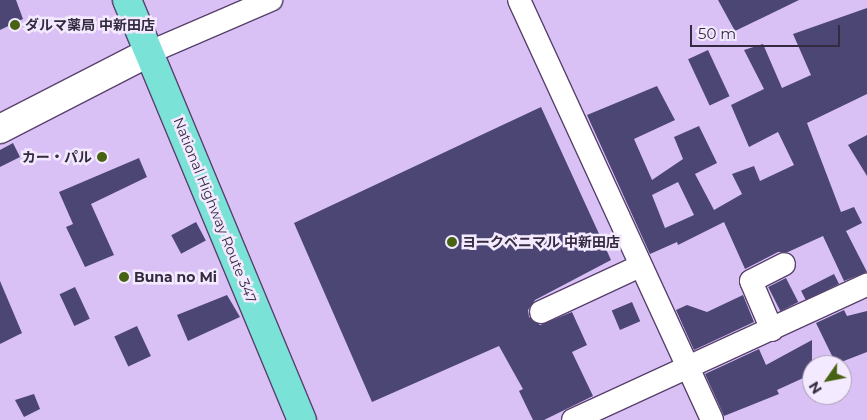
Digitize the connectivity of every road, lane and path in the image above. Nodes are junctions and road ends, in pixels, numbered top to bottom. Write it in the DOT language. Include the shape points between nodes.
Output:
graph roads {
  1 [pos="126,0"];
  2 [pos="271,0"];
  3 [pos="519,0"];
  4 [pos="150,52"];
  5 [pos="0,129"];
  6 [pos="784,264"];
  7 [pos="640,266"];
  8 [pos="867,286"];
  9 [pos="542,312"];
  10 [pos="772,330"];
  11 [pos="689,369"];
  12 [pos="302,420"];
  13 [pos="573,420"];
  14 [pos="712,420"];
  1 -- 4 [label="highway, National Highway Route 347"];
  2 -- 4 [label="street"];
  3 -- 7 [label="street"];
  4 -- 5 [label="street"];
  4 -- 12 [label="highway, National Highway Route 347"];
  6 -- 10 [label="street" via="751,281"];
  7 -- 9 [label="street"];
  7 -- 11 [label="street"];
  8 -- 10 [label="street"];
  10 -- 11 [label="street"];
  11 -- 13 [label="street"];
  11 -- 14 [label="street"];
}
